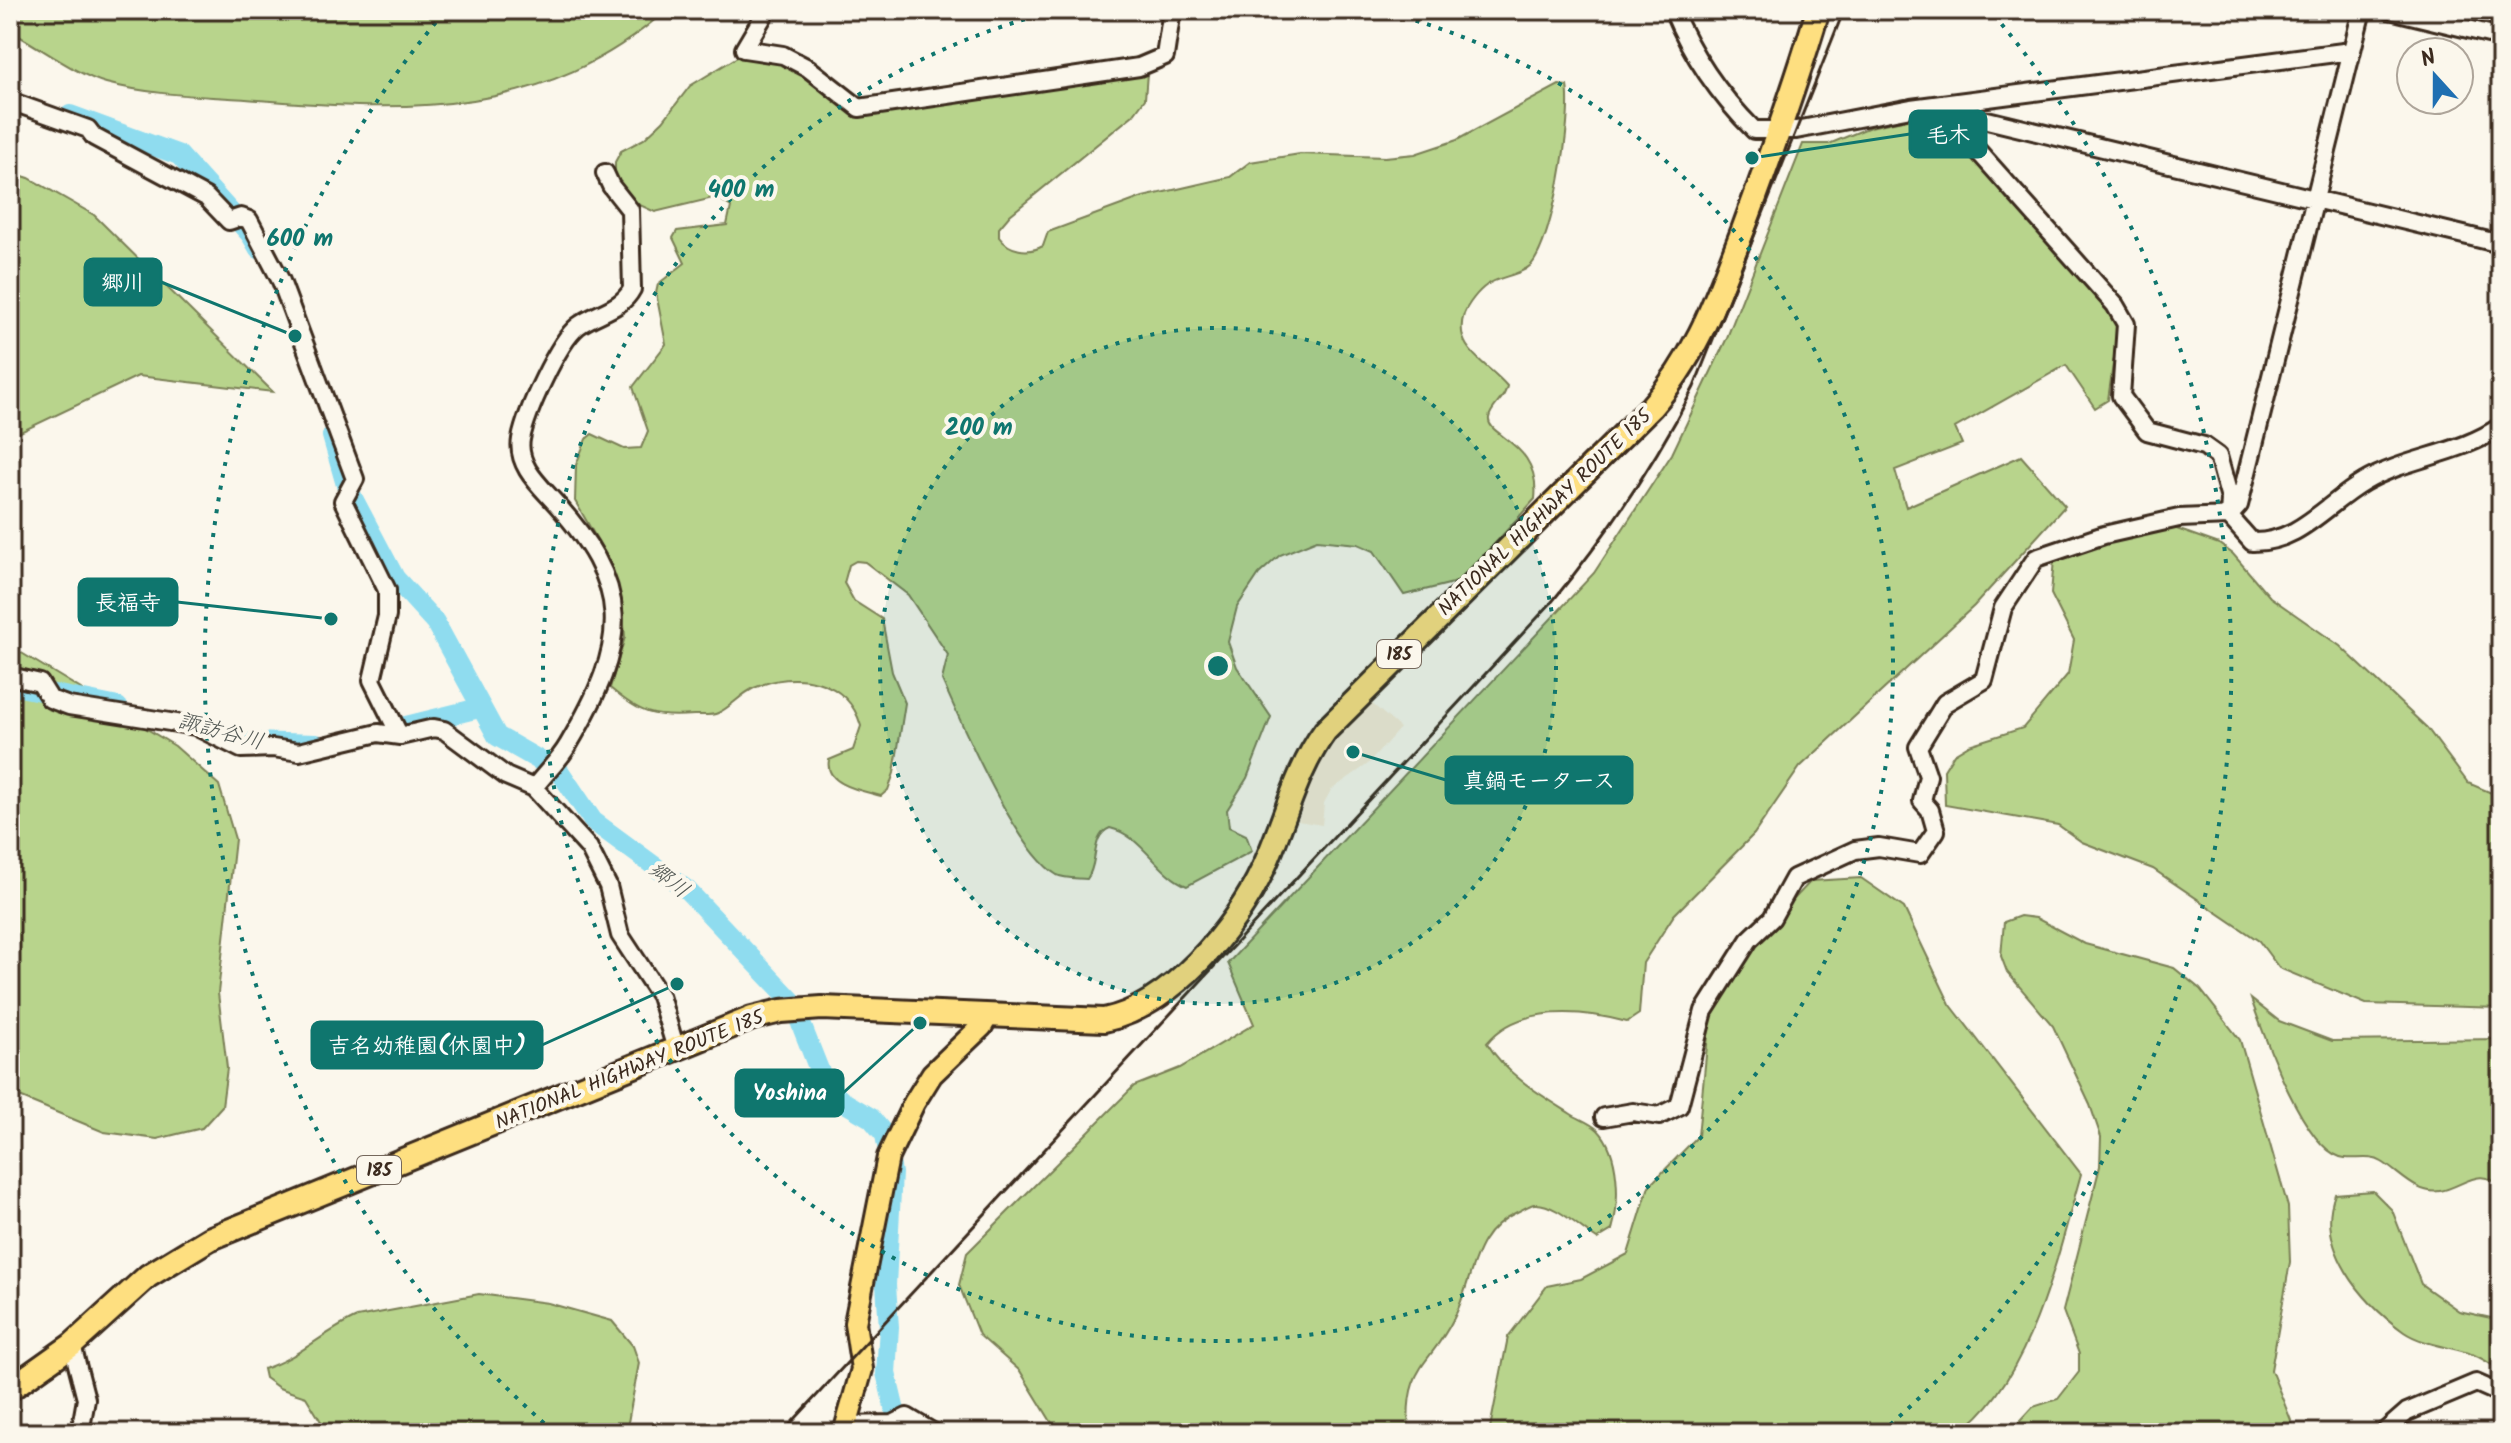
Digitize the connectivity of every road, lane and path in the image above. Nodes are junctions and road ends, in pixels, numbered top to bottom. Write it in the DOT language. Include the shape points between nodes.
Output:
graph roads {
  1 [pos="767,10"];
  2 [pos="1172,10"];
  3 [pos="1673,10"];
  4 [pos="1818,10"];
  5 [pos="2362,10"];
  6 [pos="2390,10"];
  7 [pos="2501,37"];
  8 [pos="2351,51"];
  9 [pos="10,101"];
  10 [pos="1942,105"];
  11 [pos="1911,108"];
  12 [pos="1780,131"];
  13 [pos="605,173"];
  14 [pos="2315,199"];
  15 [pos="2501,244"];
  16 [pos="2501,426"];
  17 [pos="2229,516"];
  18 [pos="10,676"];
  19 [pos="396,730"];
  20 [pos="534,788"];
  21 [pos="987,1017"];
  22 [pos="676,1049"];
  23 [pos="1604,1117"];
  24 [pos="72,1345"];
  25 [pos="10,1389"];
  26 [pos="2501,1394"];
  27 [pos="898,1425"];
  28 [pos="844,1429"];
  29 [pos="80,1433"];
  30 [pos="934,1433"];
  31 [pos="2383,1433"];
  1 -- 2 [label="street" via="744,49 783,55 859,108 1139,67 1165,56"];
  3 -- 12 [label="street" via="1698,62 1733,109 1754,130"];
  4 -- 12 [label="highway, NATIONAL HIGHWAY ROUTE 185 / 185"];
  5 -- 8 [label="street"];
  6 -- 7 [label="street"];
  8 -- 10 [label="street"];
  8 -- 14 [label="street"];
  9 -- 19 [label="street" via="88,129 206,197 229,221 249,220 276,268 355,479 343,501 386,583 387,616 372,680"];
  10 -- 11 [label="street"];
  10 -- 14 [label="street"];
  11 -- 12 [label="street"];
  11 -- 17 [label="street" via="1935,112 1953,123 2115,305 2126,324 2121,396 2147,431 2204,446 2218,456 2230,499"];
  12 -- 21 [label="highway, NATIONAL HIGHWAY ROUTE 185 / 185" via="1709,320 1669,388 1325,731 1297,777 1255,885 1199,959 1159,998 1115,1018"];
  13 -- 20 [label="street" via="630,210 632,289 626,301 577,327 566,341 525,420 520,443 530,476 596,551 616,627 601,681"];
  14 -- 15 [label="street"];
  14 -- 17 [label="street" via="2239,505"];
  16 -- 17 [label="street" via="2480,439 2363,482 2315,520 2270,542 2252,542"];
  17 -- 23 [label="street" via="2164,521 2036,558 2003,608 1984,680 1945,703 1918,747 1928,776 1922,801 1936,831 1928,846 1920,854 1879,847 1855,850 1794,878 1772,918 1749,940 1704,1011 1679,1106 1659,1116 1633,1112"];
  18 -- 19 [label="street" via="40,683 69,706 195,726 241,749 299,752"];
  19 -- 20 [label="street" via="444,730 506,776"];
  20 -- 22 [label="street" via="589,848 608,886 620,935 660,996"];
  21 -- 22 [label="highway, NATIONAL HIGHWAY ROUTE 185 / 185" via="804,1008 752,1018"];
  21 -- 28 [label="main road" via="932,1074 891,1151 855,1323 862,1369"];
  22 -- 24 [label="highway, NATIONAL HIGHWAY ROUTE 185 / 185" via="209,1239 148,1276"];
  24 -- 25 [label="highway, NATIONAL HIGHWAY ROUTE 185 / 185"];
  24 -- 29 [label="street" via="86,1399"];
  26 -- 31 [label="street" via="2476,1383 2407,1412"];
  27 -- 28 [label="street"];
  27 -- 30 [label="street" via="907,1417"];
}
